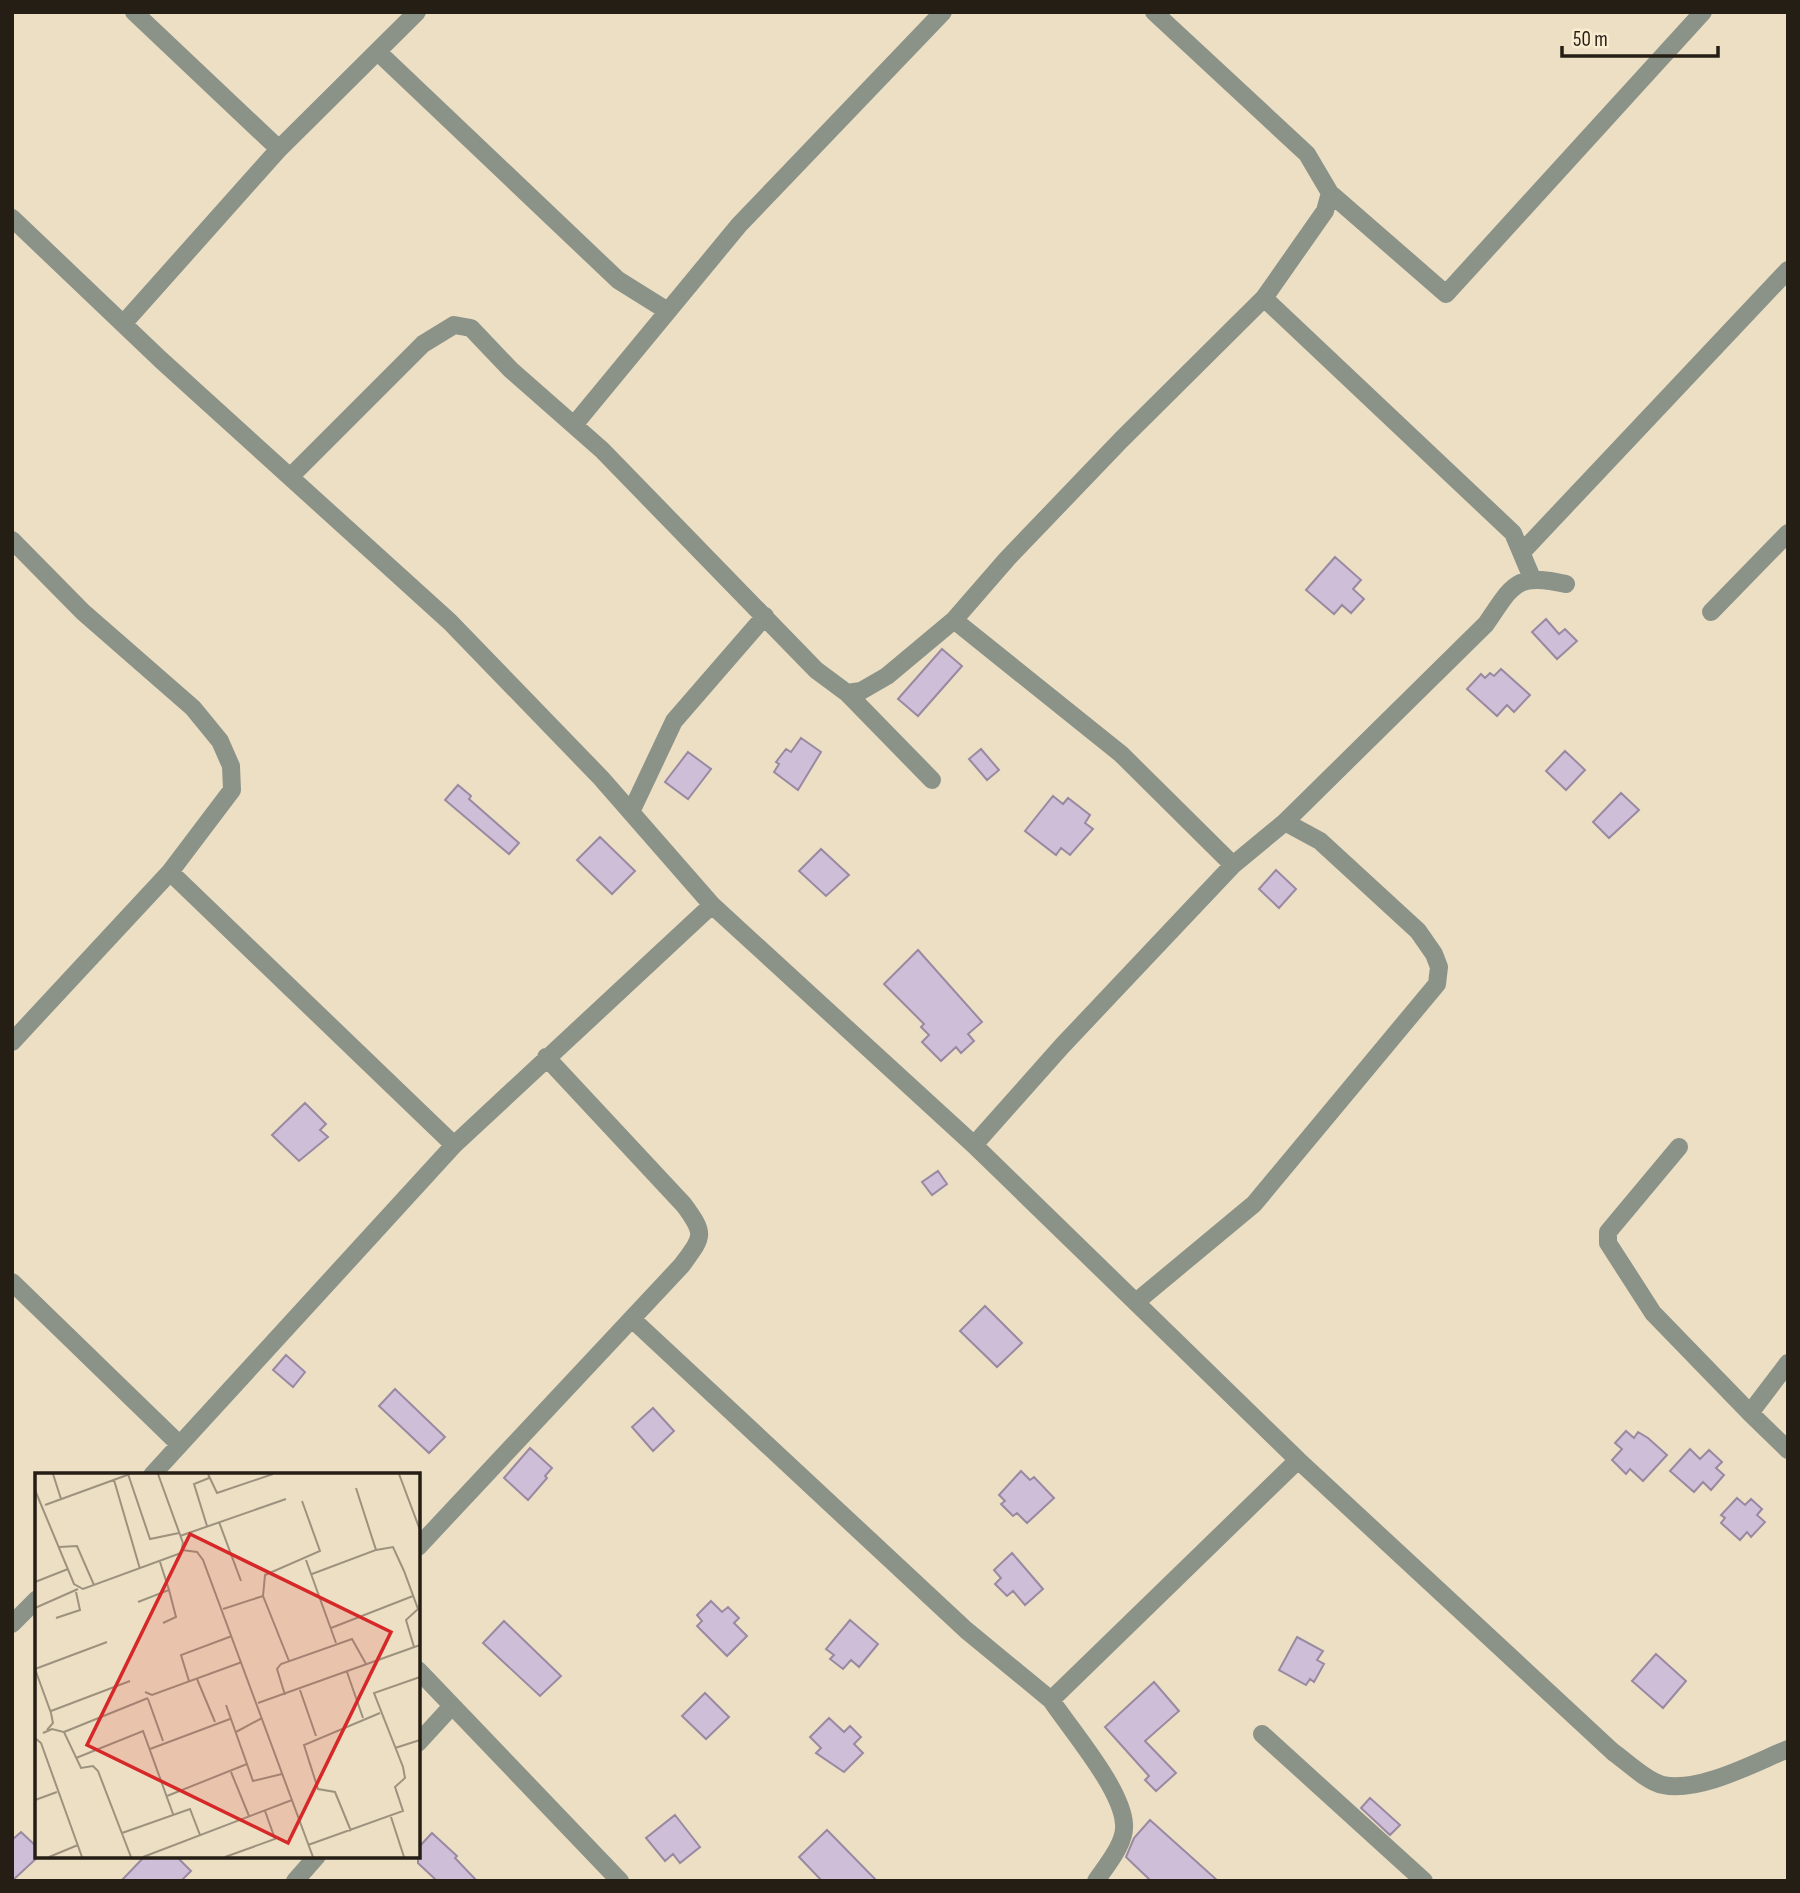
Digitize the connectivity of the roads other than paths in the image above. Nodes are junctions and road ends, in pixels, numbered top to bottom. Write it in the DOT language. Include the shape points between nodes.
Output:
graph roads {
  1 [pos="134,12"];
  2 [pos="417,12"];
  3 [pos="943,12"];
  4 [pos="1154,12"];
  5 [pos="1703,12"];
  6 [pos="379,53"];
  7 [pos="278,149"];
  8 [pos="1330,193"];
  9 [pos="12,218"];
  10 [pos="1788,270"];
  11 [pos="1265,298"];
  12 [pos="666,310"];
  13 [pos="123,324"];
  14 [pos="574,425"];
  15 [pos="290,477"];
  16 [pos="1788,533"];
  17 [pos="12,540"];
  18 [pos="1522,552"];
  19 [pos="1532,578"];
  20 [pos="1566,584"];
  21 [pos="1711,612"];
  22 [pos="765,616"];
  23 [pos="954,620"];
  24 [pos="847,693"];
  25 [pos="932,780"];
  26 [pos="631,812"];
  27 [pos="1285,822"];
  28 [pos="1233,865"];
  29 [pos="170,872"];
  30 [pos="712,905"];
  31 [pos="12,1042"];
  32 [pos="546,1057"];
  33 [pos="454,1145"];
  34 [pos="974,1145"];
  35 [pos="1679,1147"];
  36 [pos="12,1282"];
  37 [pos="1136,1302"];
  38 [pos="632,1319"];
  39 [pos="1788,1363"];
  40 [pos="1750,1413"];
  41 [pos="180,1444"];
  42 [pos="1788,1450"];
  43 [pos="1298,1460"];
  44 [pos="154,1473"];
  45 [pos="420,1545"];
  46 [pos="35,1601"];
  47 [pos="12,1624"];
  48 [pos="420,1672"];
  49 [pos="1051,1700"];
  50 [pos="451,1707"];
  51 [pos="1262,1734"];
  52 [pos="420,1741"];
  53 [pos="1788,1749"];
  54 [pos="315,1858"];
  55 [pos="1105,1877"];
  56 [pos="295,1881"];
  57 [pos="620,1881"];
  58 [pos="1423,1881"];
  1 -- 7 [label="street"];
  2 -- 6 [label="street"];
  3 -- 12 [label="street" via="739,225"];
  4 -- 8 [label="street" via="1307,154"];
  5 -- 8 [label="street" via="1446,294"];
  6 -- 7 [label="street"];
  6 -- 12 [label="street" via="618,280"];
  7 -- 13 [label="street"];
  8 -- 11 [label="street" via="1325,211"];
  9 -- 13 [label="street"];
  10 -- 18 [label="street"];
  11 -- 18 [label="street" via="1513,533"];
  11 -- 23 [label="street" via="1101,460"];
  12 -- 14 [label="street"];
  13 -- 15 [label="street"];
  14 -- 15 [label="street" via="471,328 454,325 423,344"];
  14 -- 22 [label="street"];
  15 -- 26 [label="street" via="450,622"];
  16 -- 21 [label="street"];
  17 -- 29 [label="street" via="83,612 193,708 220,741 231,766 232,790"];
  18 -- 19 [label="street"];
  19 -- 20 [label="street"];
  19 -- 27 [label="street" via="1507,592 1486,624"];
  22 -- 24 [label="street" via="816,670"];
  22 -- 26 [label="street" via="674,721"];
  23 -- 24 [label="street" via="887,676 861,691"];
  23 -- 28 [label="street" via="1121,754"];
  24 -- 25 [label="street"];
  26 -- 30 [label="street"];
  27 -- 28 [label="street"];
  27 -- 37 [label="street" via="1320,841 1418,931 1439,967 1437,984 1254,1204"];
  28 -- 34 [label="street"];
  29 -- 31 [label="street"];
  29 -- 33 [label="street"];
  30 -- 32 [label="street"];
  30 -- 34 [label="street"];
  32 -- 33 [label="street"];
  32 -- 38 [label="street" via="684,1205 700,1229 701,1240"];
  33 -- 41 [label="street"];
  34 -- 37 [label="street"];
  35 -- 40 [label="street" via="1608,1232 1608,1243 1653,1313"];
  36 -- 41 [label="street"];
  37 -- 43 [label="street"];
  38 -- 45 [label="street"];
  38 -- 49 [label="street" via="966,1630"];
  39 -- 40 [label="street"];
  40 -- 42 [label="street"];
  41 -- 44 [label="street"];
  43 -- 49 [label="street"];
  43 -- 53 [label="street" via="1613,1752 1661,1785 1689,1785 1718,1777"];
  46 -- 47 [label="street"];
  48 -- 50 [label="street"];
  49 -- 55 [label="street" via="1118,1796 1125,1826"];
  50 -- 52 [label="street"];
  50 -- 57 [label="street"];
  51 -- 58 [label="street"];
  54 -- 56 [label="street"];
}
